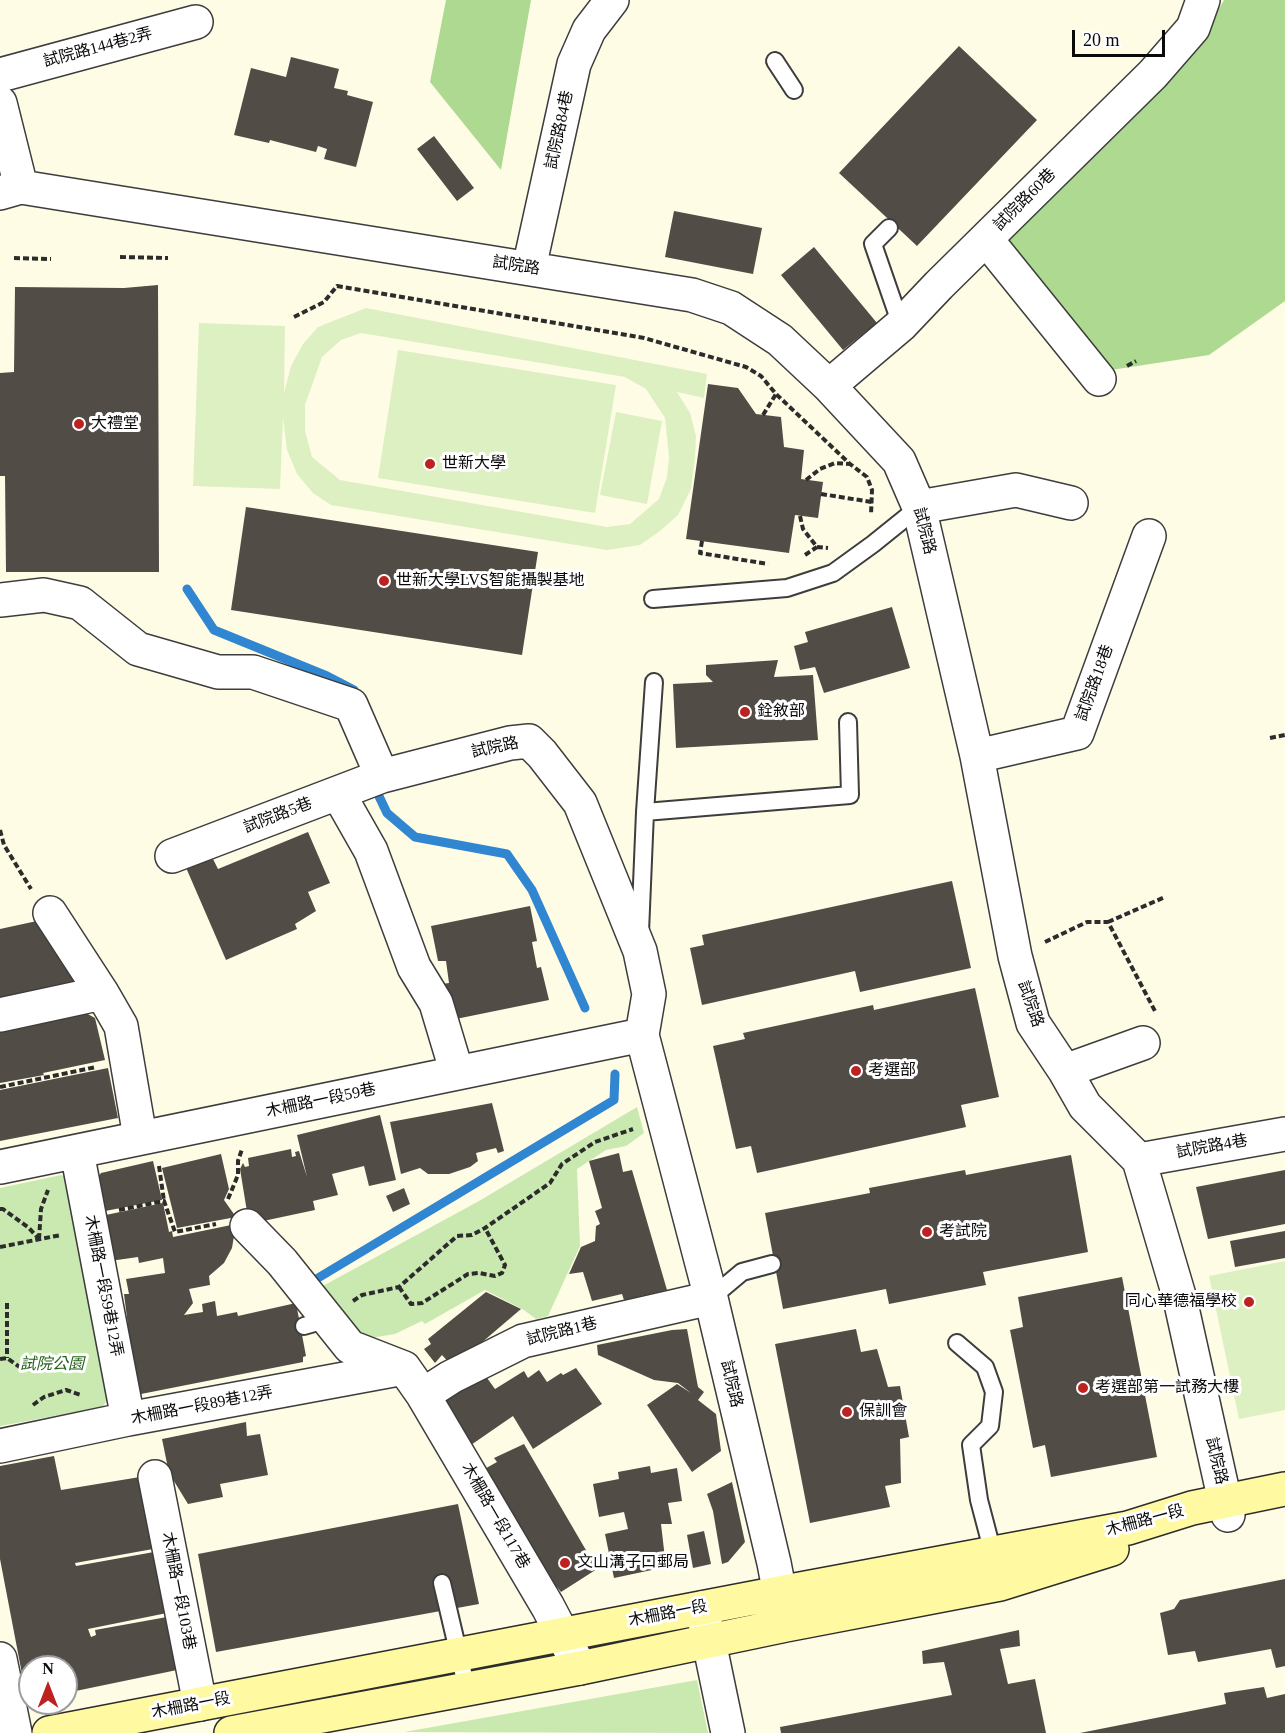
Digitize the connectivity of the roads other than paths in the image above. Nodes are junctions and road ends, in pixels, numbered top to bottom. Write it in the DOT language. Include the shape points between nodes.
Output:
graph roads {
  1 [pos="612,0"];
  2 [pos="1203,0"];
  3 [pos="196,22"];
  4 [pos="775,61"];
  5 [pos="0,75"];
  6 [pos="794,90"];
  7 [pos="0,103"];
  8 [pos="10,190"];
  9 [pos="889,228"];
  10 [pos="986,239"];
  11 [pos="529,268"];
  12 [pos="902,325"];
  13 [pos="1099,379"];
  14 [pos="829,386"];
  15 [pos="1071,503"];
  16 [pos="919,507"];
  17 [pos="1149,536"];
  18 [pos="653,599"];
  19 [pos="0,600"];
  20 [pos="654,682"];
  21 [pos="848,722"];
  22 [pos="977,756"];
  23 [pos="382,776"];
  24 [pos="338,793"];
  25 [pos="645,812"];
  26 [pos="172,856"];
  27 [pos="50,913"];
  28 [pos="640,951"];
  29 [pos="102,993"];
  30 [pos="0,1015"];
  31 [pos="1152,1032"];
  32 [pos="642,1035"];
  33 [pos="1065,1071"];
  34 [pos="458,1073"];
  35 [pos="1285,1134"];
  36 [pos="149,1149"];
  37 [pos="77,1152"];
  38 [pos="1139,1160"];
  39 [pos="0,1167"];
  40 [pos="243,1222"];
  41 [pos="772,1264"];
  42 [pos="711,1298"];
  43 [pos="957,1343"];
  44 [pos="404,1368"];
  45 [pos="423,1395"];
  46 [pos="128,1419"];
  47 [pos="0,1446"];
  48 [pos="156,1477"];
  49 [pos="1285,1489"];
  50 [pos="1285,1504"];
  51 [pos="1227,1508"];
  52 [pos="993,1553"];
  53 [pos="442,1583"];
  54 [pos="1000,1584"];
  55 [pos="779,1593"];
  56 [pos="702,1608"];
  57 [pos="786,1625"];
  58 [pos="564,1635"];
  59 [pos="709,1640"];
  60 [pos="459,1655"];
  61 [pos="0,1659"];
  62 [pos="580,1668"];
  63 [pos="467,1689"];
  64 [pos="200,1704"];
  65 [pos="15,1733"];
  66 [pos="49,1733"];
  67 [pos="231,1733"];
  68 [pos="728,1733"];
  1 -- 11 [label="street, 試院路84巷" via="589,30 574,64"];
  2 -- 10 [label="street, 試院路60巷" via="1193,28 1153,74"];
  3 -- 5 [label="street, 試院路144巷2弄"];
  4 -- 6 [label="lane"];
  7 -- 8 [label="street"];
  8 -- 11 [label="street, 試院路"];
  9 -- 12 [label="lane" via="873,244"];
  10 -- 12 [label="street, 試院路60巷"];
  10 -- 13 [label="street"];
  11 -- 14 [label="street, 試院路" via="692,295 731,308 780,340"];
  12 -- 14 [label="street, 試院路60巷"];
  14 -- 16 [label="street, 試院路" via="899,461"];
  15 -- 16 [label="street" via="1016,490"];
  16 -- 18 [label="lane" via="833,573 787,588"];
  16 -- 22 [label="street, 試院路"];
  17 -- 22 [label="street, 試院路18巷" via="1077,733"];
  19 -- 23 [label="street" via="44,595 80,603 138,649 218,672 253,672 351,705"];
  20 -- 25 [label="lane"];
  21 -- 25 [label="lane" via="850,795"];
  22 -- 33 [label="street, 試院路" via="1015,956 1033,1023"];
  23 -- 24 [label="street, 試院路5巷"];
  23 -- 28 [label="street, 試院路" via="529,741 580,803"];
  24 -- 26 [label="street, 試院路5巷"];
  24 -- 34 [label="street" via="371,851 414,967 436,1003"];
  25 -- 28 [label="lane"];
  27 -- 29 [label="street"];
  28 -- 32 [label="street, 試院路" via="649,994"];
  29 -- 30 [label="street"];
  29 -- 36 [label="street" via="121,1026"];
  31 -- 33 [label="street"];
  32 -- 34 [label="street, 木柵路一段59巷"];
  32 -- 42 [label="street, 試院路"];
  33 -- 38 [label="street, 試院路" via="1085,1106"];
  34 -- 36 [label="street, 木柵路一段59巷"];
  35 -- 38 [label="street, 試院路4巷"];
  36 -- 37 [label="street, 木柵路一段59巷"];
  37 -- 39 [label="street, 木柵路一段59巷"];
  37 -- 46 [label="street, 木柵路一段59巷12弄"];
  38 -- 51 [label="street, 試院路" via="1180,1299"];
  40 -- 44 [label="street" via="282,1262 316,1323 350,1347"];
  41 -- 42 [label="lane" via="742,1272"];
  42 -- 45 [label="street, 試院路1巷" via="523,1341"];
  42 -- 55 [label="street, 試院路"];
  43 -- 52 [label="lane" via="985,1367 994,1392 990,1426 971,1445 979,1500"];
  44 -- 45 [label="street, 木柵路一段117巷"];
  44 -- 46 [label="street, 木柵路一段89巷12弄"];
  45 -- 58 [label="street, 木柵路一段117巷"];
  46 -- 47 [label="street, 木柵路一段89巷12弄"];
  48 -- 64 [label="street, 木柵路一段103巷"];
  49 -- 51 [label="main road, 木柵路一段"];
  50 -- 51 [label="main road, 木柵路一段"];
  51 -- 52 [label="main road, 木柵路一段" via="1192,1508 1128,1528"];
  51 -- 54 [label="main road, 木柵路一段" via="1194,1523"];
  52 -- 54 [label="lane"];
  52 -- 55 [label="main road, 木柵路一段"];
  53 -- 60 [label="lane"];
  54 -- 57 [label="main road, 木柵路一段"];
  55 -- 56 [label="main road, 木柵路一段"];
  55 -- 57 [label="street, 試院路"];
  56 -- 58 [label="main road, 木柵路一段"];
  56 -- 59 [label="street"];
  57 -- 59 [label="main road, 木柵路一段"];
  58 -- 60 [label="main road, 木柵路一段"];
  58 -- 62 [label="street, 木柵路一段117巷"];
  59 -- 62 [label="main road, 木柵路一段"];
  59 -- 68 [label="street"];
  60 -- 63 [label="lane"];
  60 -- 64 [label="main road, 木柵路一段"];
  61 -- 65 [label="street"];
  62 -- 63 [label="main road, 木柵路一段"];
  63 -- 67 [label="main road, 木柵路一段"];
  64 -- 66 [label="main road, 木柵路一段"];
}
